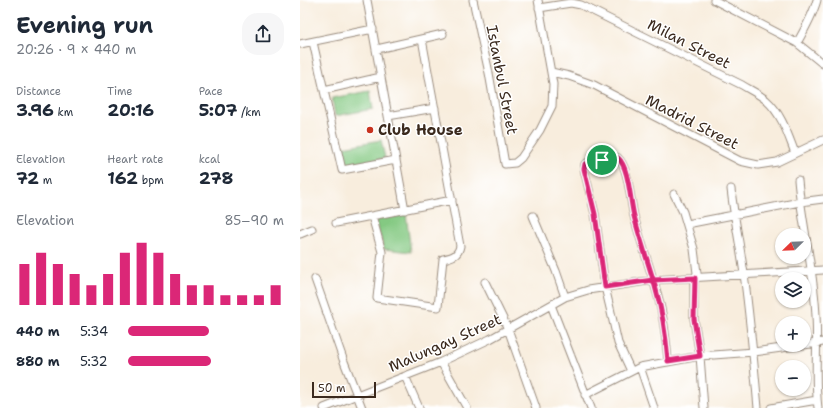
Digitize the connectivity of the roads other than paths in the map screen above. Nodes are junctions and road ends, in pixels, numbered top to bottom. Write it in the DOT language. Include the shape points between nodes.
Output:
graph roads {
  1 [pos="367,0"];
  2 [pos="473,0"];
  3 [pos="538,0"];
  4 [pos="714,0"];
  5 [pos="817,0"];
  6 [pos="539,8"];
  7 [pos="373,29"];
  8 [pos="443,34"];
  9 [pos="422,39"];
  10 [pos="313,42"];
  11 [pos="797,43"];
  12 [pos="300,44"];
  13 [pos="376,49"];
  14 [pos="823,64"];
  15 [pos="551,72"];
  16 [pos="382,77"];
  17 [pos="324,90"];
  18 [pos="435,108"];
  19 [pos="388,116"];
  20 [pos="823,140"];
  21 [pos="795,153"];
  22 [pos="396,160"];
  23 [pos="798,180"];
  24 [pos="731,189"];
  25 [pos="674,194"];
  26 [pos="823,199"];
  27 [pos="452,200"];
  28 [pos="800,202"];
  29 [pos="405,210"];
  30 [pos="734,215"];
  31 [pos="372,216"];
  32 [pos="533,216"];
  33 [pos="336,223"];
  34 [pos="687,224"];
  35 [pos="312,229"];
  36 [pos="300,234"];
  37 [pos="823,270"];
  38 [pos="811,271"];
  39 [pos="744,276"];
  40 [pos="695,278"];
  41 [pos="315,279"];
  42 [pos="653,280"];
  43 [pos="485,282"];
  44 [pos="605,287"];
  45 [pos="564,296"];
  46 [pos="551,305"];
  47 [pos="508,329"];
  48 [pos="820,343"];
  49 [pos="775,349"];
  50 [pos="754,352"];
  51 [pos="700,356"];
  52 [pos="668,361"];
  53 [pos="441,362"];
  54 [pos="640,367"];
  55 [pos="631,371"];
  56 [pos="405,376"];
  57 [pos="585,395"];
  58 [pos="356,396"];
  59 [pos="817,400"];
  60 [pos="324,408"];
  61 [pos="362,408"];
  62 [pos="419,408"];
  63 [pos="467,408"];
  64 [pos="536,408"];
  65 [pos="591,408"];
  66 [pos="654,408"];
  67 [pos="704,408"];
  68 [pos="758,408"];
  69 [pos="771,408"];
  70 [pos="818,408"];
  1 -- 7 [label="street"];
  2 -- 15 [label="street, Istanbul Street" via="505,164 515,163 521,158 547,118 553,95"];
  3 -- 6 [label="street"];
  4 -- 11 [label="street"];
  5 -- 11 [label="street"];
  6 -- 15 [label="street"];
  6 -- 21 [label="street, Milan Street" via="581,4 742,85 766,101 778,114"];
  7 -- 10 [label="street"];
  7 -- 13 [label="street"];
  8 -- 9 [label="street"];
  9 -- 13 [label="street"];
  9 -- 18 [label="street"];
  10 -- 12 [label="street"];
  10 -- 17 [label="street"];
  11 -- 14 [label="street"];
  13 -- 16 [label="street"];
  15 -- 21 [label="street, Madrid Street" via="594,86 740,161 758,165 777,162"];
  16 -- 17 [label="street"];
  16 -- 19 [label="street"];
  17 -- 22 [label="street" via="342,170"];
  18 -- 19 [label="street"];
  18 -- 27 [label="street"];
  19 -- 22 [label="street"];
  20 -- 21 [label="street, Madrid Street"];
  22 -- 29 [label="street"];
  23 -- 28 [label="street"];
  24 -- 30 [label="street"];
  25 -- 34 [label="street"];
  26 -- 28 [label="street"];
  27 -- 29 [label="street"];
  27 -- 31 [label="street" via="460,246 456,255 443,259 438,307 377,298 382,252"];
  28 -- 30 [label="street"];
  28 -- 38 [label="street"];
  29 -- 31 [label="street"];
  30 -- 34 [label="street"];
  30 -- 39 [label="street"];
  31 -- 33 [label="street"];
  32 -- 45 [label="street"];
  34 -- 40 [label="street" via="694,249 697,273"];
  35 -- 36 [label="street"];
  37 -- 38 [label="street, Malungay Street"];
  38 -- 39 [label="street, Malungay Street"];
  38 -- 48 [label="street"];
  39 -- 40 [label="street, Malungay Street"];
  39 -- 50 [label="street"];
  40 -- 42 [label="street, Malungay Street"];
  40 -- 51 [label="street" via="694,319"];
  41 -- 58 [label="street"];
  42 -- 44 [label="street, Malungay Street"];
  42 -- 44 [label="street" via="637,229 626,174 621,160 612,157 585,164"];
  42 -- 52 [label="street" via="665,333"];
  43 -- 47 [label="street"];
  44 -- 45 [label="street, Malungay Street"];
  44 -- 55 [label="street" via="618,343"];
  45 -- 46 [label="street, Malungay Street"];
  46 -- 47 [label="street, Malungay Street"];
  46 -- 57 [label="street"];
  47 -- 53 [label="street, Malungay Street"];
  47 -- 64 [label="street"];
  48 -- 59 [label="street"];
  49 -- 50 [label="street"];
  50 -- 51 [label="street"];
  50 -- 68 [label="street"];
  51 -- 52 [label="street"];
  51 -- 67 [label="street"];
  52 -- 54 [label="street"];
  53 -- 56 [label="street, Malungay Street"];
  53 -- 63 [label="street"];
  54 -- 55 [label="street"];
  54 -- 66 [label="street"];
  55 -- 57 [label="street"];
  56 -- 58 [label="street, Malungay Street"];
  56 -- 62 [label="street"];
  57 -- 65 [label="street"];
  58 -- 60 [label="street, Malungay Street"];
  58 -- 61 [label="street"];
  59 -- 69 [label="street"];
  59 -- 70 [label="street"];
}
